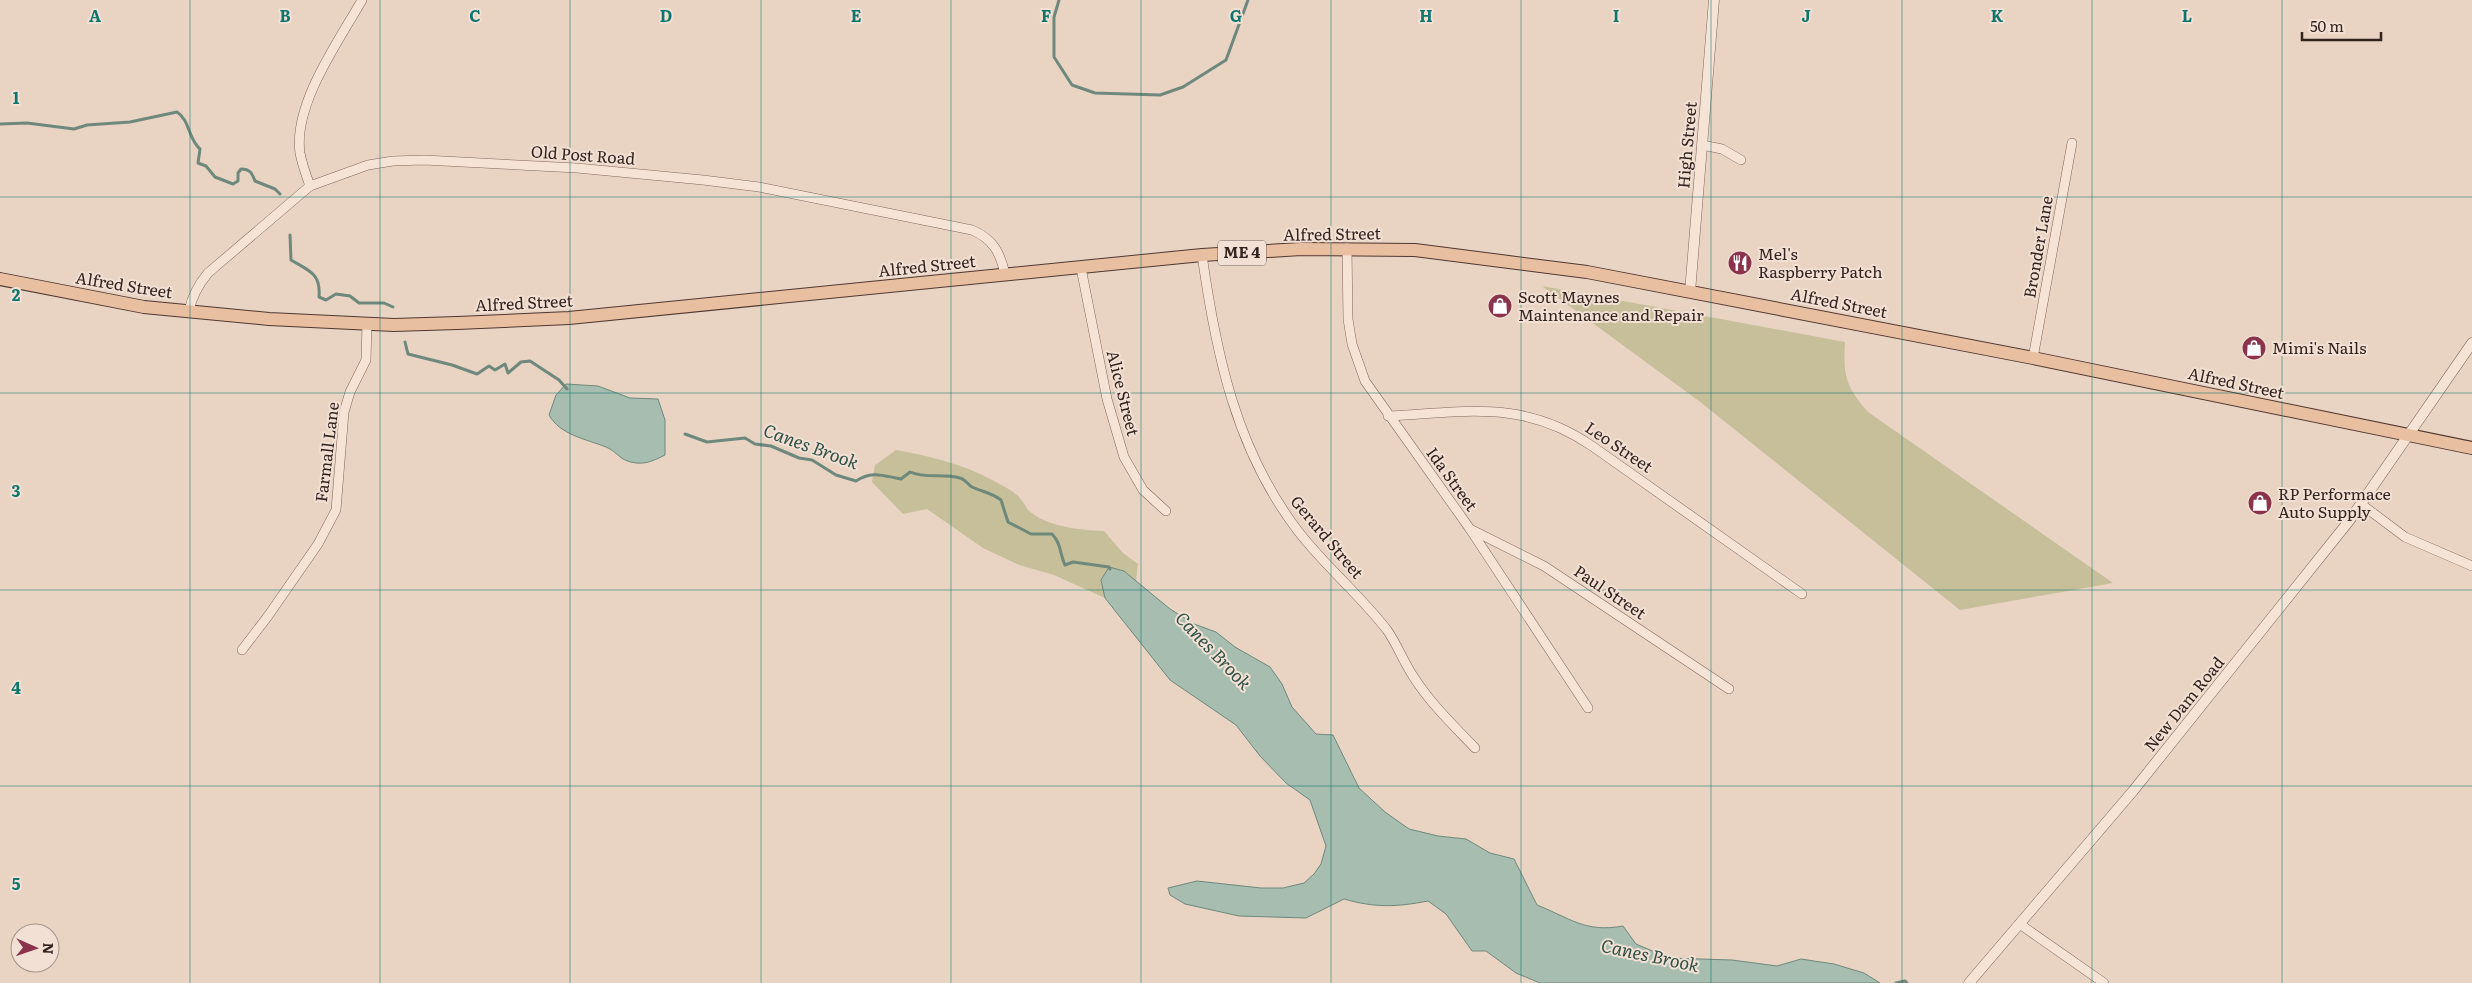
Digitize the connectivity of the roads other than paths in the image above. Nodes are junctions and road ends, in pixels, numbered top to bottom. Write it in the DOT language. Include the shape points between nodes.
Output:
graph roads {
  1 [pos="362,0"];
  2 [pos="1714,0"];
  3 [pos="2072,143"];
  4 [pos="1702,145"];
  5 [pos="1741,160"];
  6 [pos="310,186"];
  7 [pos="1347,248"];
  8 [pos="1202,255"];
  9 [pos="1081,268"];
  10 [pos="1005,274"];
  11 [pos="0,279"];
  12 [pos="1690,292"];
  13 [pos="189,311"];
  14 [pos="367,323"];
  15 [pos="2472,343"];
  16 [pos="2033,358"];
  17 [pos="1388,416"];
  18 [pos="2409,434"];
  19 [pos="2472,448"];
  20 [pos="2361,504"];
  21 [pos="1166,511"];
  22 [pos="1470,529"];
  23 [pos="2472,566"];
  24 [pos="1802,594"];
  25 [pos="242,650"];
  26 [pos="1729,689"];
  27 [pos="1588,708"];
  28 [pos="1475,748"];
  29 [pos="2021,924"];
  30 [pos="1969,983"];
  31 [pos="2104,983"];
  1 -- 6 [label="street" via="312,92 301,127 300,152"];
  2 -- 4 [label="street, High Street"];
  3 -- 16 [label="street, Bronder Lane"];
  4 -- 5 [label="street" via="1722,149"];
  4 -- 12 [label="street, High Street"];
  6 -- 10 [label="street, Old Post Road" via="368,165 424,160 577,168 759,187 972,230 993,243"];
  6 -- 13 [label="street, Old Post Road" via="208,273 191,298"];
  7 -- 8 [label="main road, Alfred Street / ME 4"];
  7 -- 12 [label="main road, Alfred Street / ME 4" via="1415,250 1499,259"];
  7 -- 17 [label="street, Ida Street" via="1348,320 1352,344 1366,381"];
  8 -- 9 [label="main road, Alfred Street / ME 4"];
  8 -- 28 [label="street, Gerard Street" via="1226,384 1239,424 1266,484 1299,532 1388,631 1413,676 1444,716"];
  9 -- 10 [label="main road, Alfred Street / ME 4"];
  9 -- 21 [label="street, Alice Street" via="1108,399 1124,457 1143,490"];
  10 -- 14 [label="main road, Alfred Street / ME 4" via="569,318"];
  11 -- 13 [label="main road, Alfred Street / ME 4" via="144,307"];
  12 -- 16 [label="main road, Alfred Street / ME 4"];
  13 -- 14 [label="main road, Alfred Street / ME 4" via="269,319"];
  14 -- 25 [label="street, Farmall Lane" via="366,360 344,412 336,510 318,544"];
  15 -- 18 [label="street, New Dam Road"];
  16 -- 18 [label="main road, Alfred Street / ME 4"];
  17 -- 22 [label="street, Ida Street"];
  17 -- 24 [label="street, Leo Street" via="1497,412 1531,416 1560,427 1592,446"];
  18 -- 19 [label="main road, Alfred Street / ME 4"];
  18 -- 20 [label="street, New Dam Road"];
  20 -- 23 [label="street" via="2405,537"];
  20 -- 29 [label="street, New Dam Road" via="2138,785"];
  22 -- 26 [label="street, Paul Street" via="1544,566"];
  22 -- 27 [label="street, Ida Street"];
  29 -- 30 [label="street, New Dam Road"];
  29 -- 31 [label="street"];
}
